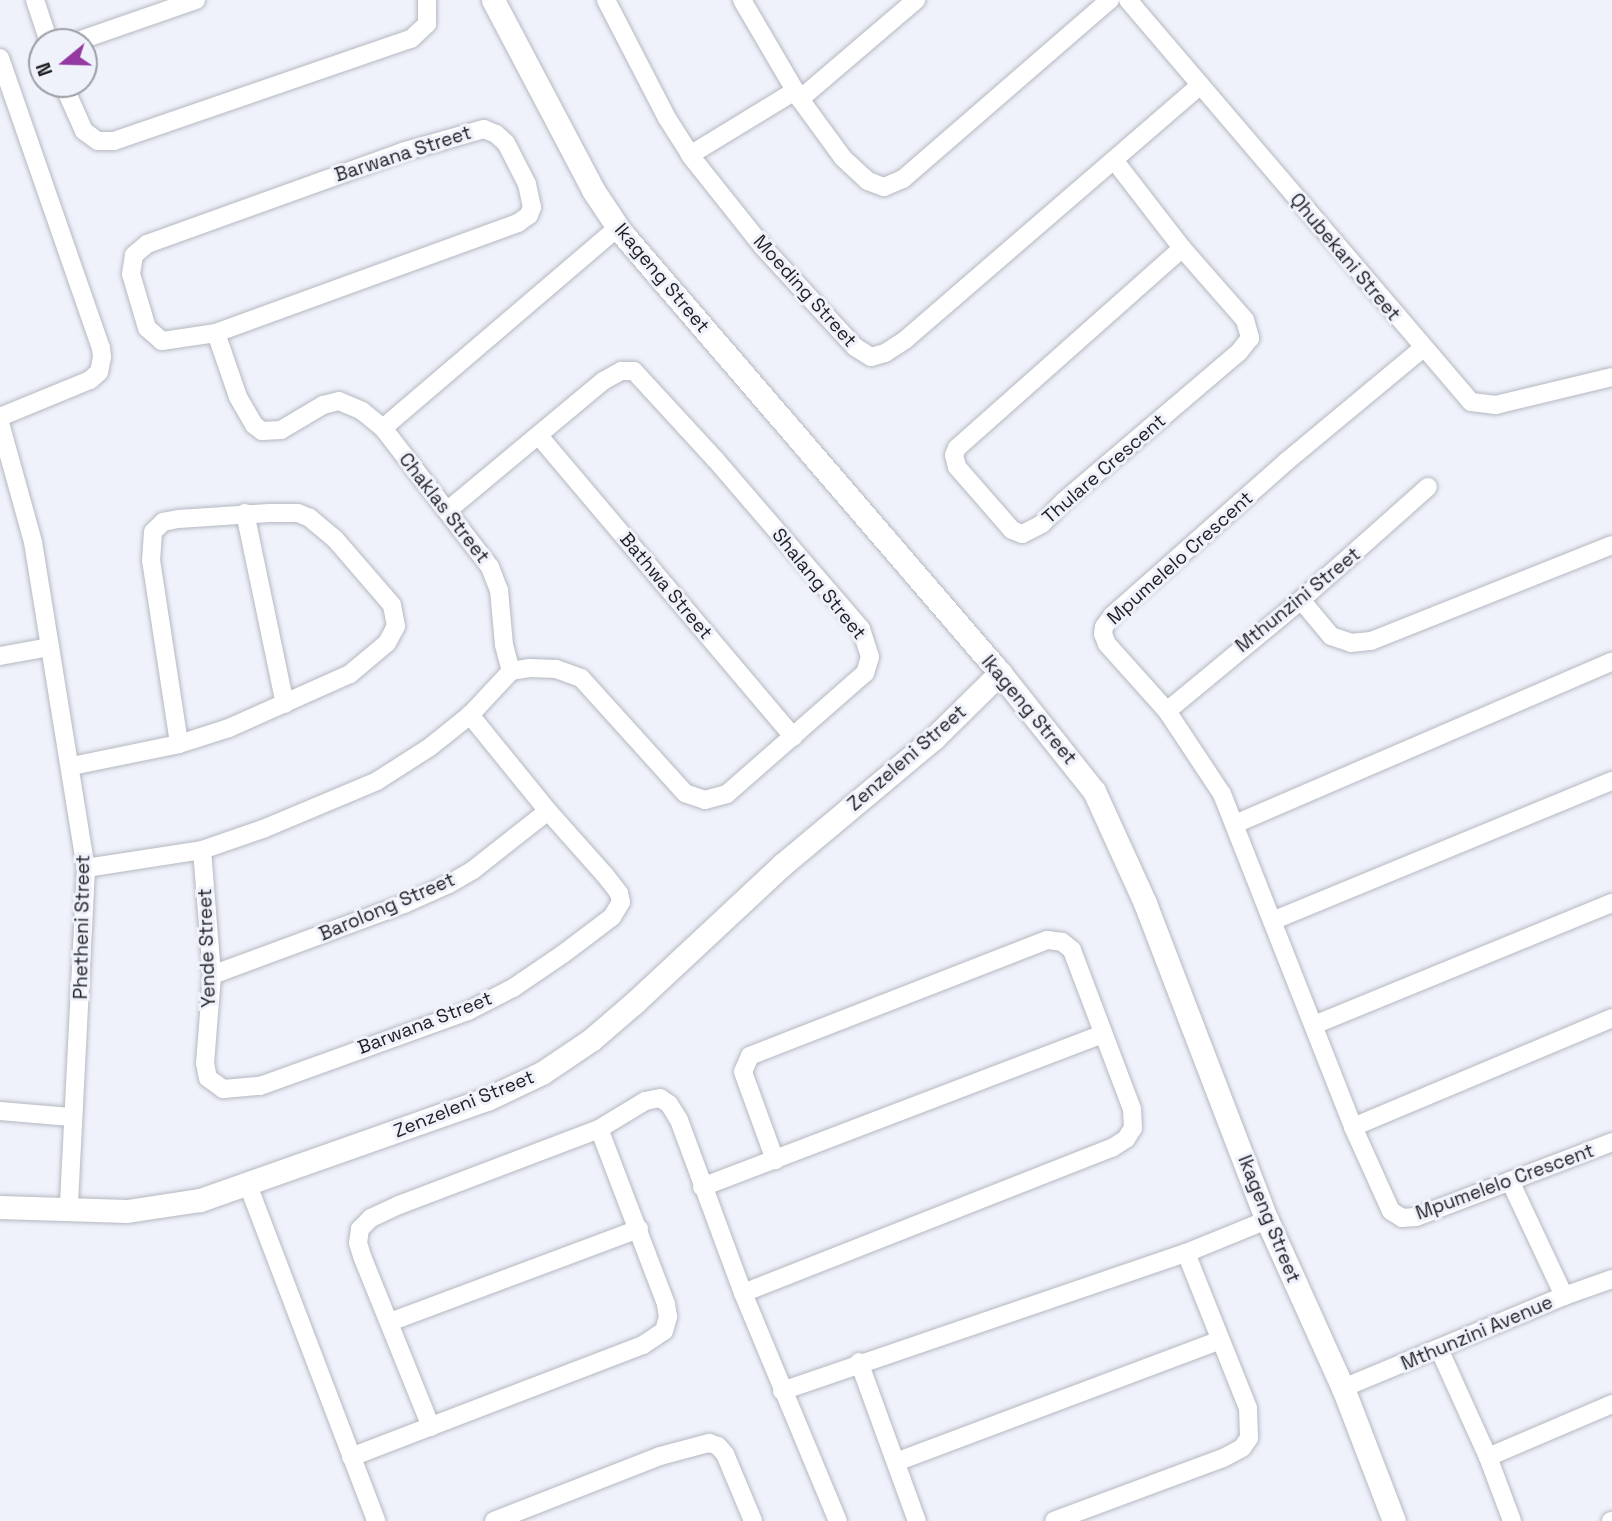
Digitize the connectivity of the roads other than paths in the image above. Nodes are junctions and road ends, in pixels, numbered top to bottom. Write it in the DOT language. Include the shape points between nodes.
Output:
graph roads {
  1 [pos="34,0"];
  2 [pos="196,0"];
  3 [pos="427,0"];
  4 [pos="493,0"];
  5 [pos="606,0"];
  6 [pos="742,0"];
  7 [pos="916,0"];
  8 [pos="1110,0"];
  9 [pos="1128,0"];
  10 [pos="44,28"];
  11 [pos="98,34"];
  12 [pos="0,58"];
  13 [pos="1200,85"];
  14 [pos="798,95"];
  15 [pos="69,98"];
  16 [pos="690,155"];
  17 [pos="1114,160"];
  18 [pos="618,228"];
  19 [pos="1182,248"];
  20 [pos="216,332"];
  21 [pos="1423,348"];
  22 [pos="1612,377"];
  23 [pos="0,417"];
  24 [pos="0,423"];
  25 [pos="383,428"];
  26 [pos="539,436"];
  27 [pos="1429,487"];
  28 [pos="446,511"];
  29 [pos="245,513"];
  30 [pos="1612,545"];
  31 [pos="1301,600"];
  32 [pos="50,647"];
  33 [pos="0,656"];
  34 [pos="1612,662"];
  35 [pos="511,671"];
  36 [pos="1000,673"];
  37 [pos="285,704"];
  38 [pos="1167,711"];
  39 [pos="470,715"];
  40 [pos="793,737"];
  41 [pos="179,744"];
  42 [pos="72,766"];
  43 [pos="1612,781"];
  44 [pos="548,811"];
  45 [pos="1235,824"];
  46 [pos="202,850"];
  47 [pos="86,868"];
  48 [pos="1612,902"];
  49 [pos="1272,921"];
  50 [pos="212,975"];
  51 [pos="1612,1018"];
  52 [pos="1314,1025"];
  53 [pos="1102,1034"];
  54 [pos="215,1084"];
  55 [pos="0,1111"];
  56 [pos="71,1117"];
  57 [pos="1353,1127"];
  58 [pos="599,1129"];
  59 [pos="1612,1142"];
  60 [pos="775,1160"];
  61 [pos="1510,1181"];
  62 [pos="248,1185"];
  63 [pos="702,1187"];
  64 [pos="0,1207"];
  65 [pos="69,1209"];
  66 [pos="1267,1220"];
  67 [pos="639,1228"];
  68 [pos="1186,1253"];
  69 [pos="1612,1279"];
  70 [pos="743,1293"];
  71 [pos="1564,1296"];
  72 [pos="390,1322"];
  73 [pos="1220,1340"];
  74 [pos="1438,1349"];
  75 [pos="859,1362"];
  76 [pos="1343,1388"];
  77 [pos="782,1391"];
  78 [pos="1612,1404"];
  79 [pos="430,1427"];
  80 [pos="351,1457"];
  81 [pos="1488,1457"];
  82 [pos="895,1462"];
  83 [pos="376,1521"];
  84 [pos="494,1521"];
  85 [pos="753,1521"];
  86 [pos="838,1521"];
  87 [pos="917,1521"];
  88 [pos="1054,1521"];
  89 [pos="1394,1521"];
  90 [pos="1512,1521"];
  1 -- 10 [label="street"];
  2 -- 11 [label="street"];
  3 -- 15 [label="street" via="427,24 411,39 114,141 98,141 84,131"];
  4 -- 18 [label="street, Ikageng Street" via="593,190"];
  5 -- 16 [label="street, Moeding Street"];
  6 -- 14 [label="street"];
  7 -- 14 [label="street"];
  8 -- 14 [label="street" via="888,187 855,171"];
  9 -- 13 [label="street, Qhubekani Street"];
  12 -- 23 [label="street" via="102,357 99,372 90,380"];
  13 -- 17 [label="street, Moeding Street"];
  13 -- 21 [label="street, Qhubekani Street"];
  14 -- 16 [label="street"];
  16 -- 17 [label="street, Moeding Street" via="798,285 855,347 875,357 905,340"];
  17 -- 19 [label="street, Thulare Crescent"];
  18 -- 25 [label="street"];
  18 -- 36 [label="street, Ikageng Street"];
  19 -- 19 [label="street, Thulare Crescent" via="1245,320 1249,342 1042,524 1022,534 1012,530 957,467 957,448"];
  20 -- 20 [label="street, Barwana Street" via="173,341 154,337 131,274 138,250 473,130 491,131 506,143 532,201 524,220"];
  20 -- 25 [label="street" via="238,397 262,431 281,429 339,401 362,411"];
  21 -- 22 [label="street, Qhubekani Street" via="1468,399 1483,405 1524,400"];
  21 -- 38 [label="street, Mpumelelo Crescent" via="1287,461 1104,627 1107,644"];
  24 -- 32 [label="street, Phetheni Street" via="33,542"];
  25 -- 28 [label="street, Chaklas Street"];
  26 -- 28 [label="street, Shalang Street"];
  26 -- 40 [label="street, Bathwa Street"];
  26 -- 40 [label="street, Shalang Street" via="603,381 621,371 634,371 715,458 860,629 869,651 864,673"];
  27 -- 31 [label="street, Mthunzini Street"];
  28 -- 35 [label="street, Chaklas Street" via="495,576"];
  29 -- 37 [label="street"];
  29 -- 37 [label="street" via="298,513 321,525 374,582 396,617 387,643 366,663"];
  29 -- 41 [label="street" via="163,522 151,538"];
  30 -- 31 [label="street" via="1371,641 1352,643 1331,636"];
  31 -- 38 [label="street, Mthunzini Street"];
  32 -- 33 [label="street"];
  32 -- 42 [label="street, Phetheni Street"];
  34 -- 45 [label="street"];
  35 -- 39 [label="street"];
  35 -- 40 [label="street, Shalang Street" via="556,669 581,678 671,779 694,798 715,799 727,794"];
  36 -- 62 [label="street, Zenzeleni Street" via="934,738 782,865 591,1040 542,1073 499,1094"];
  36 -- 66 [label="street, Ikageng Street" via="1073,761 1110,820"];
  37 -- 41 [label="street"];
  38 -- 45 [label="street, Mpumelelo Crescent" via="1207,768"];
  39 -- 44 [label="street, Barwana Street"];
  39 -- 46 [label="street" via="377,781 275,825"];
  41 -- 42 [label="street"];
  42 -- 47 [label="street, Phetheni Street"];
  43 -- 49 [label="street"];
  44 -- 50 [label="street, Barolong Street" via="449,884"];
  44 -- 54 [label="street, Barwana Street" via="620,893 621,902 612,917 513,988 468,1011 260,1086 234,1090"];
  45 -- 49 [label="street, Mpumelelo Crescent"];
  46 -- 47 [label="street"];
  46 -- 50 [label="street, Yende Street"];
  47 -- 56 [label="street, Phetheni Street" via="82,999"];
  48 -- 52 [label="street"];
  49 -- 52 [label="street, Mpumelelo Crescent"];
  50 -- 54 [label="street, Yende Street" via="205,1063 208,1078"];
  51 -- 57 [label="street"];
  52 -- 57 [label="street, Mpumelelo Crescent"];
  53 -- 60 [label="street"];
  53 -- 60 [label="street" via="1072,950 1054,940 1028,946 750,1056 743,1072"];
  53 -- 70 [label="street" via="1134,1120 1130,1135 1121,1143"];
  55 -- 56 [label="street"];
  56 -- 65 [label="street, Phetheni Street"];
  57 -- 61 [label="street, Mpumelelo Crescent" via="1386,1205 1397,1216 1416,1217"];
  58 -- 63 [label="street" via="645,1101 665,1101 679,1120"];
  58 -- 67 [label="street"];
  58 -- 72 [label="street" via="367,1221 358,1243"];
  59 -- 61 [label="street, Mpumelelo Crescent"];
  60 -- 63 [label="street"];
  61 -- 71 [label="street"];
  62 -- 65 [label="street, Zenzeleni Street" via="154,1209"];
  62 -- 80 [label="street"];
  63 -- 70 [label="street"];
  64 -- 65 [label="street, Zenzeleni Street"];
  66 -- 68 [label="street"];
  66 -- 76 [label="street, Ikageng Street"];
  67 -- 72 [label="street"];
  67 -- 79 [label="street" via="666,1304 668,1317 660,1336"];
  68 -- 73 [label="street"];
  68 -- 75 [label="street"];
  69 -- 71 [label="street, Mthunzini Avenue"];
  70 -- 77 [label="street"];
  71 -- 74 [label="street, Mthunzini Avenue"];
  72 -- 79 [label="street"];
  73 -- 82 [label="street"];
  73 -- 88 [label="street" via="1251,1421 1242,1448"];
  74 -- 76 [label="street, Mthunzini Avenue"];
  74 -- 81 [label="street"];
  75 -- 77 [label="street"];
  75 -- 82 [label="street"];
  76 -- 89 [label="street, Ikageng Street"];
  77 -- 86 [label="street"];
  78 -- 81 [label="street"];
  79 -- 80 [label="street"];
  80 -- 83 [label="street"];
  81 -- 90 [label="street"];
  82 -- 87 [label="street"];
  84 -- 85 [label="street" via="660,1456 709,1443 726,1454"];
}
